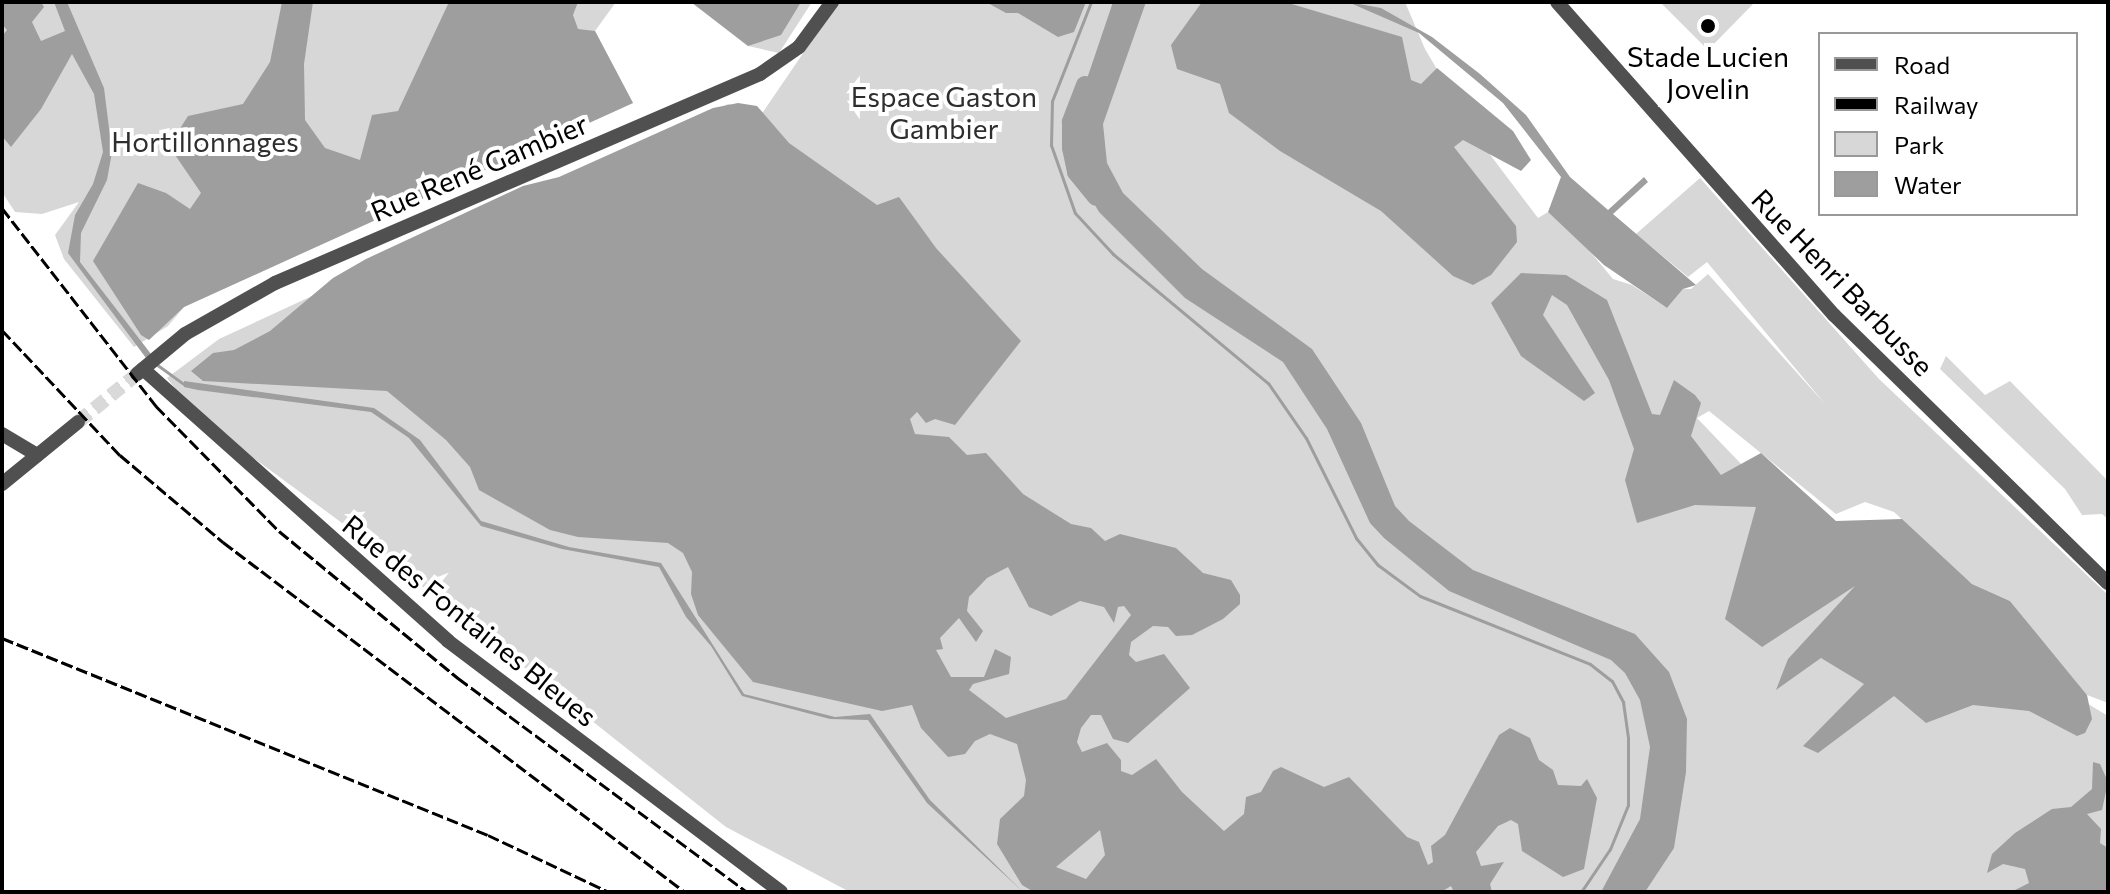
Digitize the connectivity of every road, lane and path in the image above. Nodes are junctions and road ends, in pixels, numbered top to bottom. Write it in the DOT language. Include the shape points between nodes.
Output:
graph roads {
  1 [pos="832,2"];
  2 [pos="1557,2"];
  3 [pos="140,372"];
  4 [pos="78,422"];
  5 [pos="2,434"];
  6 [pos="37,455"];
  7 [pos="2,484"];
  8 [pos="2108,583"];
  9 [pos="781,892"];
  1 -- 3 [label="street, Rue René Gambier" via="807,39 765,72 275,283 185,334"];
  2 -- 8 [label="street, Rue Henri Barbusse" via="1834,315"];
  3 -- 9 [label="street, Rue des Fontaines Bleues" via="448,641"];
  4 -- 6 [label="street"];
  5 -- 6 [label="street"];
  6 -- 7 [label="street"];
}
